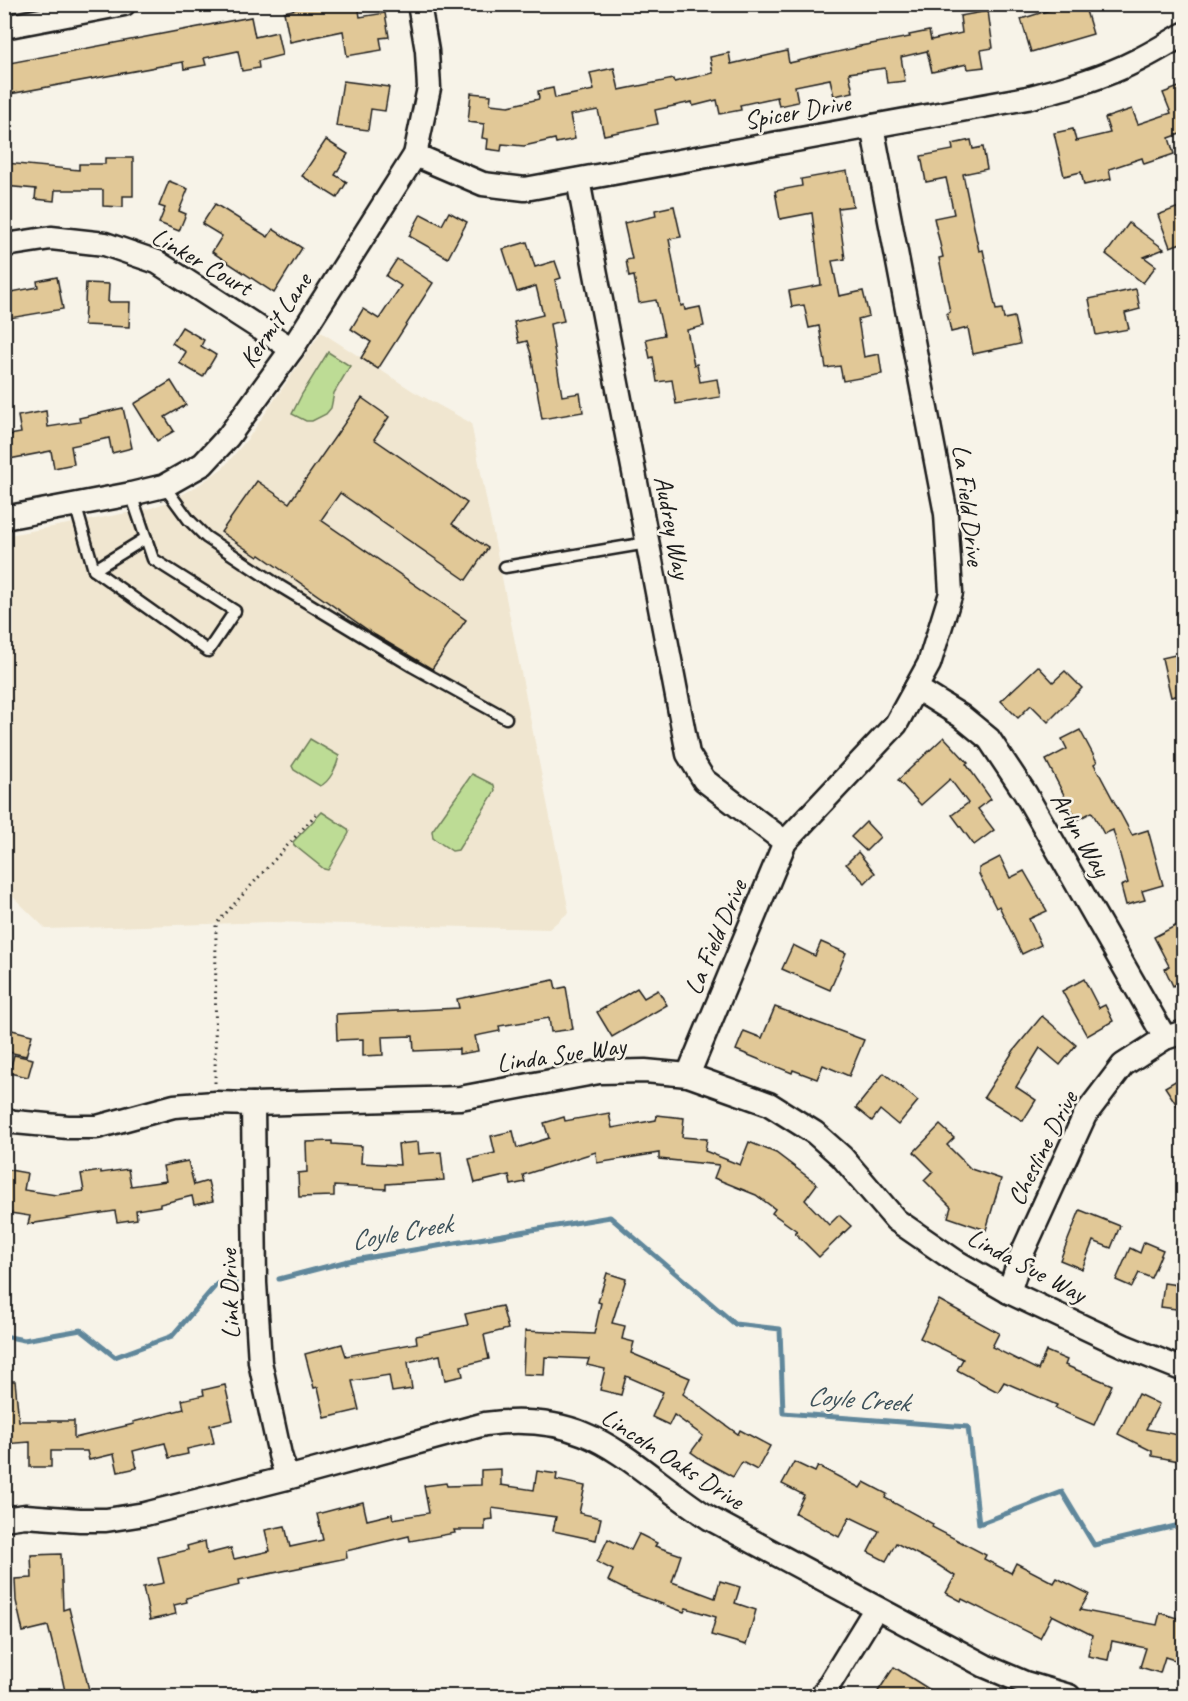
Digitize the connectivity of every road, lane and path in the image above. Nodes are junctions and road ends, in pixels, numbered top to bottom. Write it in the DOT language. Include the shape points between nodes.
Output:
graph roads {
  1 [pos="124,4"];
  2 [pos="419,4"];
  3 [pos="4,27"];
  4 [pos="1184,34"];
  5 [pos="872,126"];
  6 [pos="415,155"];
  7 [pos="578,180"];
  8 [pos="4,243"];
  9 [pos="292,349"];
  10 [pos="164,486"];
  11 [pos="130,494"];
  12 [pos="75,504"];
  13 [pos="4,518"];
  14 [pos="146,538"];
  15 [pos="647,543"];
  16 [pos="505,567"];
  17 [pos="94,570"];
  18 [pos="916,688"];
  19 [pos="506,718"];
  20 [pos="317,813"];
  21 [pos="785,842"];
  22 [pos="1174,1035"];
  23 [pos="688,1075"];
  24 [pos="215,1084"];
  25 [pos="253,1104"];
  26 [pos="4,1121"];
  27 [pos="1009,1293"];
  28 [pos="1184,1370"];
  29 [pos="287,1478"];
  30 [pos="4,1519"];
  31 [pos="876,1608"];
  32 [pos="822,1696"];
  33 [pos="1069,1696"];
  1 -- 3 [label="street"];
  2 -- 6 [label="street, Kermit Lane" via="429,88"];
  4 -- 5 [label="street, Spicer Drive" via="1110,73 1067,88"];
  5 -- 7 [label="street, Spicer Drive"];
  5 -- 18 [label="street, La Field Drive" via="946,514 951,593 929,664"];
  6 -- 7 [label="street, Spicer Drive" via="483,184 525,189"];
  6 -- 9 [label="street, Kermit Lane"];
  7 -- 15 [label="street, Audrey Way"];
  8 -- 9 [label="street, Linker Court" via="51,238 105,244 157,262"];
  9 -- 10 [label="street, Kermit Lane" via="228,437 203,464"];
  10 -- 11 [label="street, Kermit Lane"];
  10 -- 19 [label="lane" via="206,537 278,585"];
  11 -- 12 [label="street, Kermit Lane"];
  11 -- 14 [label="lane"];
  12 -- 13 [label="street, Kermit Lane"];
  12 -- 17 [label="lane"];
  14 -- 17 [label="lane"];
  14 -- 17 [label="lane" via="153,559 235,611 208,651"];
  15 -- 16 [label="lane"];
  15 -- 21 [label="street, Audrey Way" via="688,754 704,780"];
  18 -- 21 [label="street, La Field Drive" via="896,724"];
  18 -- 22 [label="street, Arlyn Way" via="989,739"];
  20 -- 24 [label="path" via="216,924"];
  21 -- 23 [label="street, La Field Drive"];
  22 -- 27 [label="street, Chesline Drive" via="1124,1065 1085,1115 1020,1258"];
  23 -- 25 [label="street, Linda Sue Way" via="599,1072 460,1098"];
  23 -- 27 [label="street, Linda Sue Way" via="769,1104 815,1133 842,1157 896,1220 957,1263"];
  25 -- 26 [label="street, Linda Sue Way" via="174,1106 97,1127"];
  25 -- 29 [label="street, Link Drive" via="260,1362"];
  27 -- 28 [label="street, Linda Sue Way"];
  29 -- 30 [label="street, Lincoln Oaks Drive" via="106,1520 25,1516"];
  29 -- 31 [label="street, Lincoln Oaks Drive" via="485,1424 519,1421 560,1425 608,1444 709,1518"];
  31 -- 32 [label="street"];
  31 -- 33 [label="street, Lincoln Oaks Drive" via="984,1666"];
}
